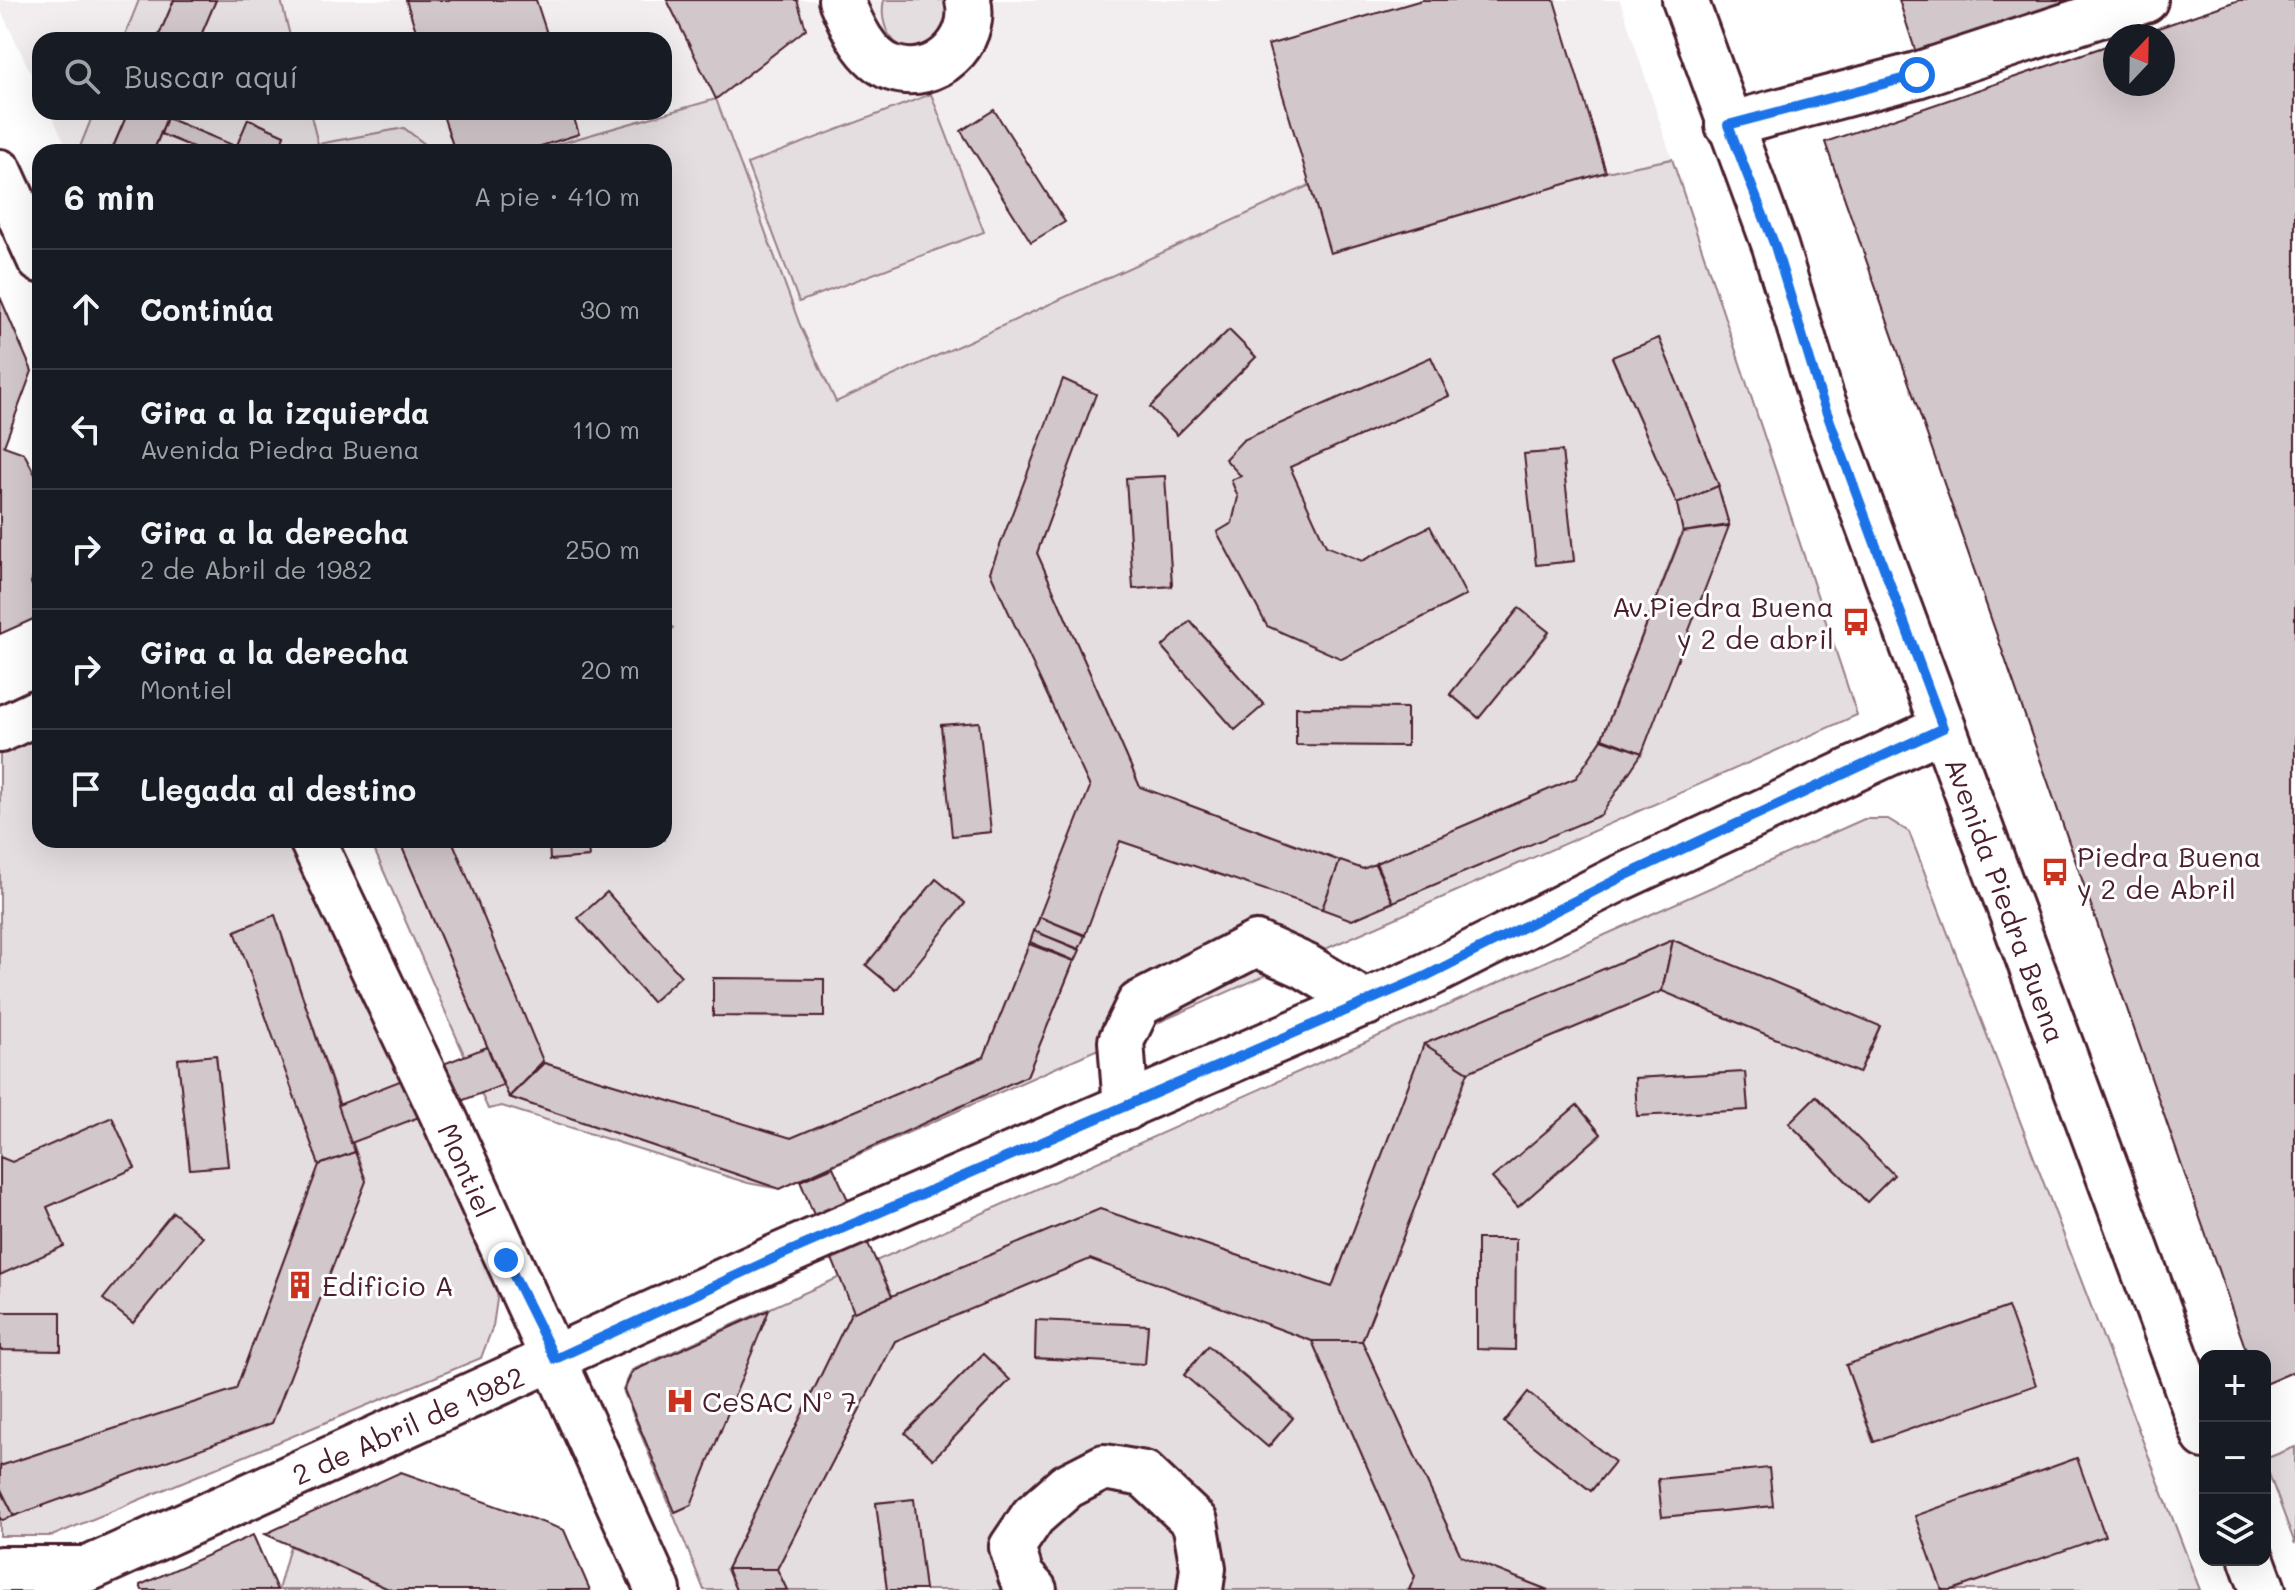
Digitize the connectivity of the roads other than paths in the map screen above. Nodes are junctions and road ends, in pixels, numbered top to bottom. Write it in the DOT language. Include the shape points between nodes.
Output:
graph roads {
  1 [pos="841,0"];
  2 [pos="968,0"];
  3 [pos="1685,0"];
  4 [pos="2145,0"];
  5 [pos="1728,125"];
  6 [pos="0,172"];
  7 [pos="32,242"];
  8 [pos="32,715"];
  9 [pos="1943,728"];
  10 [pos="0,730"];
  11 [pos="316,848"];
  12 [pos="1366,1003"];
  13 [pos="1126,1108"];
  14 [pos="555,1359"];
  15 [pos="2200,1422"];
  16 [pos="2254,1566"];
  17 [pos="0,1569"];
  18 [pos="658,1590"];
  19 [pos="1034,1590"];
  20 [pos="1200,1590"];
  21 [pos="2263,1590"];
  1 -- 2 [label="street" via="870,53 892,68 920,69 948,60 966,40"];
  3 -- 5 [label="street, Avenida Piedra Buena"];
  4 -- 5 [label="street" via="1917,75"];
  5 -- 9 [label="street, Avenida Piedra Buena"];
  6 -- 7 [label="street"];
  8 -- 10 [label="street"];
  9 -- 12 [label="street, 2 de Abril de 1982"];
  9 -- 15 [label="street, Avenida Piedra Buena"];
  11 -- 14 [label="street, Montiel"];
  12 -- 13 [label="street, 2 de Abril de 1982"];
  12 -- 13 [label="street" via="1256,944 1139,1004 1121,1041"];
  13 -- 14 [label="street, 2 de Abril de 1982" via="781,1255"];
  14 -- 17 [label="street, 2 de Abril de 1982" via="88,1569"];
  14 -- 18 [label="street, Montiel"];
  16 -- 21 [label="street"];
  19 -- 20 [label="street" via="1021,1576 1012,1547 1044,1506 1067,1486 1104,1467 1144,1474 1195,1522 1203,1568"];
}
